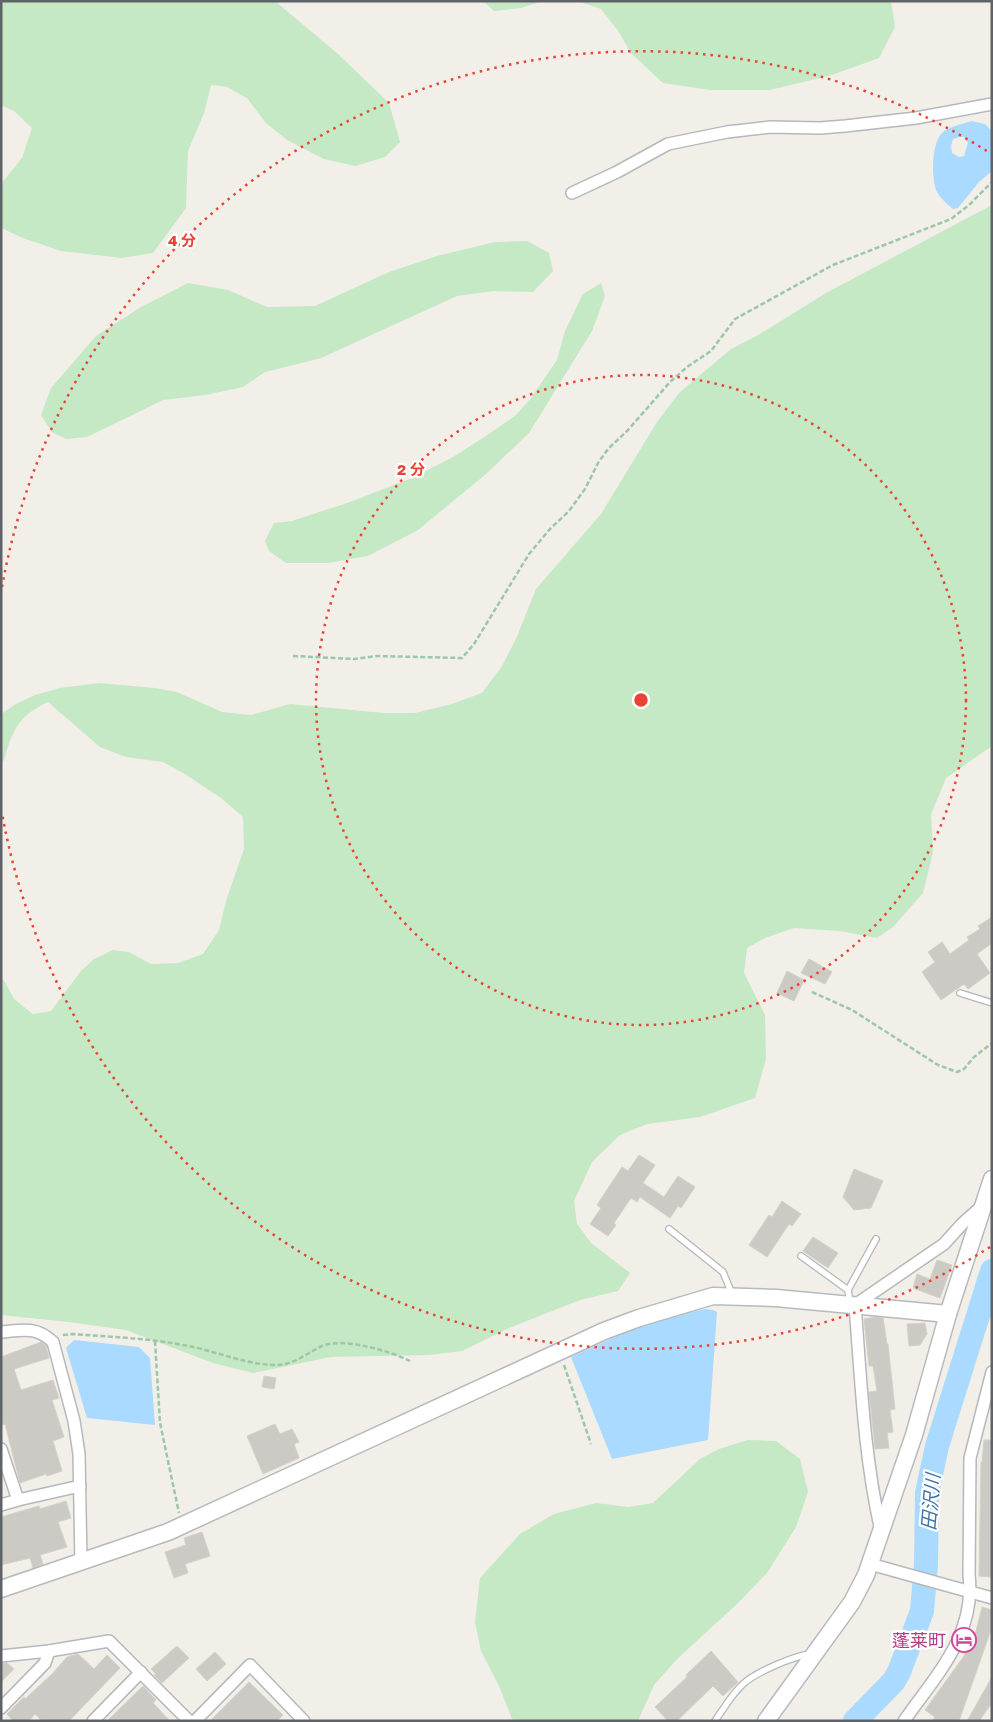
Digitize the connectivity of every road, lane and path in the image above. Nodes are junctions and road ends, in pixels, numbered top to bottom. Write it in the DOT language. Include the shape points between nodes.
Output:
graph roads {
  1 [pos="992,104"];
  2 [pos="992,182"];
  3 [pos="572,193"];
  4 [pos="293,656"];
  5 [pos="812,992"];
  6 [pos="960,993"];
  7 [pos="992,1003"];
  8 [pos="992,1043"];
  9 [pos="992,1179"];
  10 [pos="983,1205"];
  11 [pos="669,1229"];
  12 [pos="876,1239"];
  13 [pos="801,1256"];
  14 [pos="732,1297"];
  15 [pos="851,1300"];
  16 [pos="948,1314"];
  17 [pos="1,1332"];
  18 [pos="48,1337"];
  19 [pos="154,1341"];
  20 [pos="559,1352"];
  21 [pos="410,1361"];
  22 [pos="992,1372"];
  23 [pos="591,1444"];
  24 [pos="1,1449"];
  25 [pos="80,1486"];
  26 [pos="18,1500"];
  27 [pos="1,1505"];
  28 [pos="182,1526"];
  29 [pos="881,1531"];
  30 [pos="81,1563"];
  31 [pos="870,1564"];
  32 [pos="1,1589"];
  33 [pos="971,1593"];
  34 [pos="992,1598"];
  35 [pos="49,1651"];
  36 [pos="815,1654"];
  37 [pos="1,1656"];
  38 [pos="141,1672"];
  39 [pos="1,1708"];
  40 [pos="302,1720"];
  41 [pos="93,1721"];
  42 [pos="188,1721"];
  43 [pos="195,1721"];
  44 [pos="715,1721"];
  45 [pos="766,1721"];
  46 [pos="904,1721"];
  1 -- 3 [label="street" via="854,125 770,127 727,132 668,144"];
  2 -- 4 [label="path" via="950,219 833,265 736,319 711,351 670,382 608,449 569,511 529,554 474,644 462,658"];
  5 -- 8 [label="path" via="852,1010 949,1070 957,1072 964,1068"];
  6 -- 7 [label="lane"];
  9 -- 10 [label="street"];
  10 -- 15 [label="street" via="944,1244"];
  10 -- 16 [label="street"];
  11 -- 14 [label="lane" via="723,1272"];
  12 -- 15 [label="lane"];
  13 -- 15 [label="lane"];
  14 -- 15 [label="street"];
  14 -- 20 [label="street" via="714,1296 640,1318"];
  15 -- 16 [label="street"];
  15 -- 29 [label="street" via="872,1492"];
  16 -- 29 [label="street" via="914,1435"];
  17 -- 18 [label="street" via="29,1330"];
  18 -- 19 [label="path" via="72,1334"];
  18 -- 25 [label="street" via="53,1342 74,1421"];
  19 -- 21 [label="path" via="276,1365 286,1364 332,1343 381,1349"];
  19 -- 28 [label="path" via="160,1423"];
  20 -- 23 [label="path"];
  20 -- 28 [label="street"];
  22 -- 33 [label="street" via="970,1458"];
  24 -- 26 [label="street"];
  25 -- 26 [label="street"];
  25 -- 30 [label="street"];
  26 -- 27 [label="street"];
  28 -- 30 [label="street"];
  29 -- 31 [label="street"];
  30 -- 32 [label="street"];
  31 -- 33 [label="street"];
  31 -- 36 [label="street" via="852,1602"];
  33 -- 34 [label="street"];
  33 -- 46 [label="street" via="967,1619 959,1640"];
  35 -- 37 [label="street"];
  35 -- 38 [label="street" via="109,1641"];
  35 -- 39 [label="street" via="45,1663"];
  36 -- 44 [label="lane" via="798,1656 745,1682"];
  36 -- 45 [label="street"];
  38 -- 41 [label="street"];
  38 -- 42 [label="street"];
  40 -- 43 [label="street" via="250,1665"];
}
